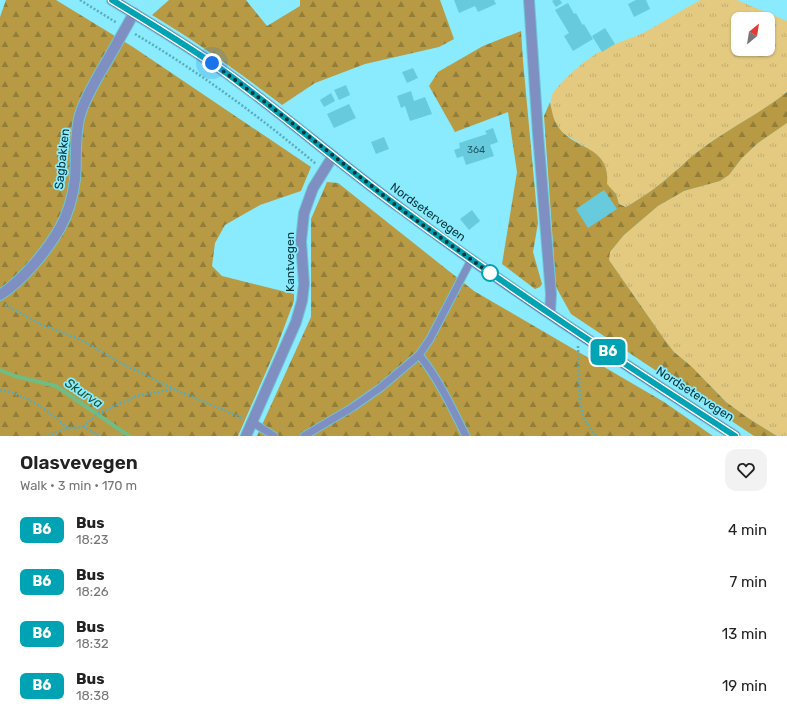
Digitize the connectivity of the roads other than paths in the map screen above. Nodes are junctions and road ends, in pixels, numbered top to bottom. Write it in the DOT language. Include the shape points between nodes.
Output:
graph roads {
  1 [pos="112,0"];
  2 [pos="530,0"];
  3 [pos="134,13"];
  4 [pos="333,156"];
  5 [pos="471,260"];
  6 [pos="0,296"];
  7 [pos="550,313"];
  8 [pos="419,355"];
  9 [pos="252,422"];
  10 [pos="246,436"];
  11 [pos="274,436"];
  12 [pos="304,436"];
  13 [pos="466,436"];
  14 [pos="735,436"];
  1 -- 3 [label="main road, Nordsetervegen"];
  2 -- 7 [label="street" via="551,294"];
  3 -- 4 [label="main road, Nordsetervegen" via="224,72"];
  3 -- 6 [label="street, Sagbakken" via="83,107 78,129 75,179 66,216 60,228 23,277"];
  4 -- 5 [label="main road, Nordsetervegen"];
  4 -- 9 [label="street, Kantvegen" via="313,188 304,213 304,284 296,322"];
  5 -- 7 [label="main road, Nordsetervegen"];
  5 -- 8 [label="lane"];
  7 -- 14 [label="main road, Nordsetervegen"];
  8 -- 12 [label="lane" via="380,388"];
  8 -- 13 [label="lane" via="430,367 443,389"];
  9 -- 10 [label="street, Kantvegen"];
  9 -- 11 [label="lane"];
}
